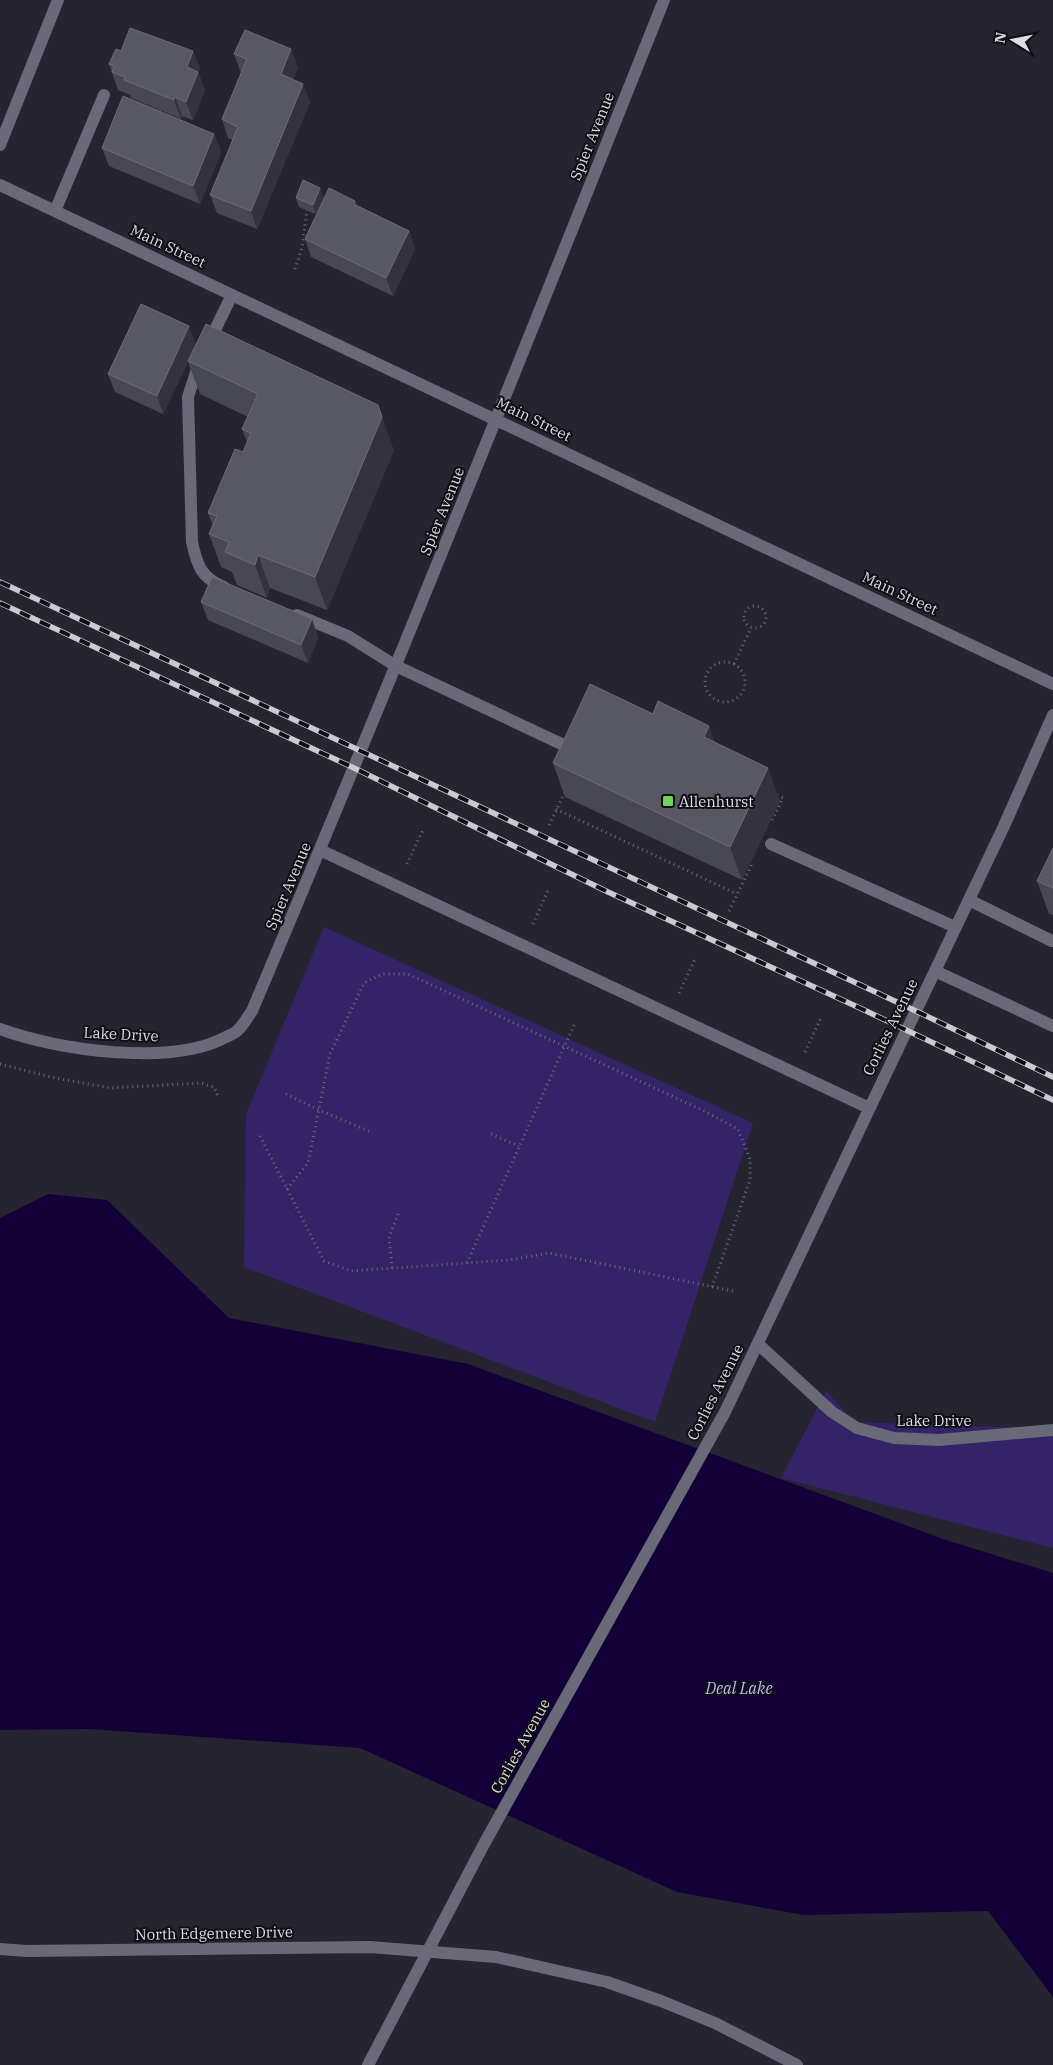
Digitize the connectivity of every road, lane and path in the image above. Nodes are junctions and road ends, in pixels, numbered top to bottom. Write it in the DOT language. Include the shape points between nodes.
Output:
graph roads {
  1 [pos="58,0"];
  2 [pos="664,0"];
  3 [pos="104,95"];
  4 [pos="0,145"];
  5 [pos="0,185"];
  6 [pos="307,210"];
  7 [pos="55,211"];
  8 [pos="295,269"];
  9 [pos="232,295"];
  10 [pos="497,420"];
  11 [pos="240,593"];
  12 [pos="285,610"];
  13 [pos="751,628"];
  14 [pos="734,664"];
  15 [pos="396,666"];
  16 [pos="1053,684"];
  17 [pos="1053,715"];
  18 [pos="570,748"];
  19 [pos="556,810"];
  20 [pos="424,828"];
  21 [pos="772,844"];
  22 [pos="320,850"];
  23 [pos="397,886"];
  24 [pos="549,888"];
  25 [pos="737,894"];
  26 [pos="969,900"];
  27 [pos="955,927"];
  28 [pos="1052,941"];
  29 [pos="523,946"];
  30 [pos="696,957"];
  31 [pos="935,971"];
  32 [pos="669,1014"];
  33 [pos="822,1016"];
  34 [pos="574,1025"];
  35 [pos="1053,1026"];
  36 [pos="0,1029"];
  37 [pos="239,1030"];
  38 [pos="563,1046"];
  39 [pos="0,1064"];
  40 [pos="795,1074"];
  41 [pos="286,1094"];
  42 [pos="218,1096"];
  43 [pos="869,1108"];
  44 [pos="319,1110"];
  45 [pos="371,1132"];
  46 [pos="491,1134"];
  47 [pos="260,1136"];
  48 [pos="519,1146"];
  49 [pos="287,1189"];
  50 [pos="399,1212"];
  51 [pos="467,1262"];
  52 [pos="392,1268"];
  53 [pos="712,1286"];
  54 [pos="733,1291"];
  55 [pos="758,1344"];
  56 [pos="1053,1430"];
  57 [pos="0,1948"];
  58 [pos="428,1952"];
  59 [pos="368,2065"];
  60 [pos="797,2065"];
  1 -- 4 [label="street"];
  2 -- 10 [label="street, Spier Avenue"];
  3 -- 7 [label="street"];
  5 -- 7 [label="street, Main Street"];
  6 -- 8 [label="path" via="302,248"];
  7 -- 9 [label="street, Main Street"];
  9 -- 10 [label="street, Main Street"];
  9 -- 11 [label="street" via="196,369 188,397 192,542 196,559 202,572 213,582"];
  10 -- 15 [label="street, Spier Avenue"];
  10 -- 16 [label="street, Main Street"];
  12 -- 15 [label="street" via="348,636"];
  13 -- 13 [label="path" via="744,620 745,613 754,606 762,606 766,621 758,629"];
  13 -- 14 [label="path"];
  14 -- 14 [label="path" via="716,664 708,673 706,686 713,698 727,701 743,691 745,678"];
  15 -- 18 [label="street"];
  15 -- 22 [label="street, Spier Avenue"];
  17 -- 26 [label="street, Corlies Avenue"];
  19 -- 25 [label="path"];
  20 -- 23 [label="path"];
  21 -- 27 [label="street"];
  22 -- 23 [label="street"];
  22 -- 37 [label="street, Spier Avenue" via="252,1010"];
  23 -- 29 [label="street"];
  24 -- 29 [label="path"];
  26 -- 27 [label="street, Corlies Avenue"];
  26 -- 28 [label="street"];
  27 -- 31 [label="street, Corlies Avenue"];
  29 -- 32 [label="street"];
  30 -- 32 [label="path"];
  31 -- 35 [label="street"];
  31 -- 43 [label="street, Corlies Avenue"];
  32 -- 40 [label="street"];
  33 -- 40 [label="path"];
  34 -- 38 [label="path"];
  36 -- 37 [label="street, Lake Drive" via="69,1047 150,1053 212,1044"];
  38 -- 44 [label="path" via="408,974 382,974 364,983 330,1054"];
  38 -- 48 [label="path"];
  38 -- 53 [label="path" via="738,1129 750,1159 750,1180"];
  39 -- 42 [label="path" via="111,1088 201,1083 214,1087"];
  40 -- 43 [label="street"];
  41 -- 44 [label="path"];
  43 -- 55 [label="street, Corlies Avenue"];
  44 -- 45 [label="path"];
  44 -- 49 [label="path" via="308,1163"];
  46 -- 48 [label="path"];
  47 -- 49 [label="path"];
  48 -- 51 [label="path"];
  49 -- 52 [label="path" via="324,1262 351,1271"];
  50 -- 52 [label="path" via="389,1237"];
  51 -- 52 [label="path"];
  51 -- 53 [label="path" via="509,1260 549,1253"];
  53 -- 54 [label="path"];
  55 -- 56 [label="street, Lake Drive" via="832,1412 857,1428 894,1438 939,1440"];
  55 -- 58 [label="street, Corlies Avenue" via="725,1412 484,1844"];
  57 -- 58 [label="street, North Edgemere Drive" via="26,1951 370,1947"];
  58 -- 59 [label="street, Corlies Avenue"];
  58 -- 60 [label="street, North Edgemere Drive" via="496,1957 607,1982 715,2024"];
}
